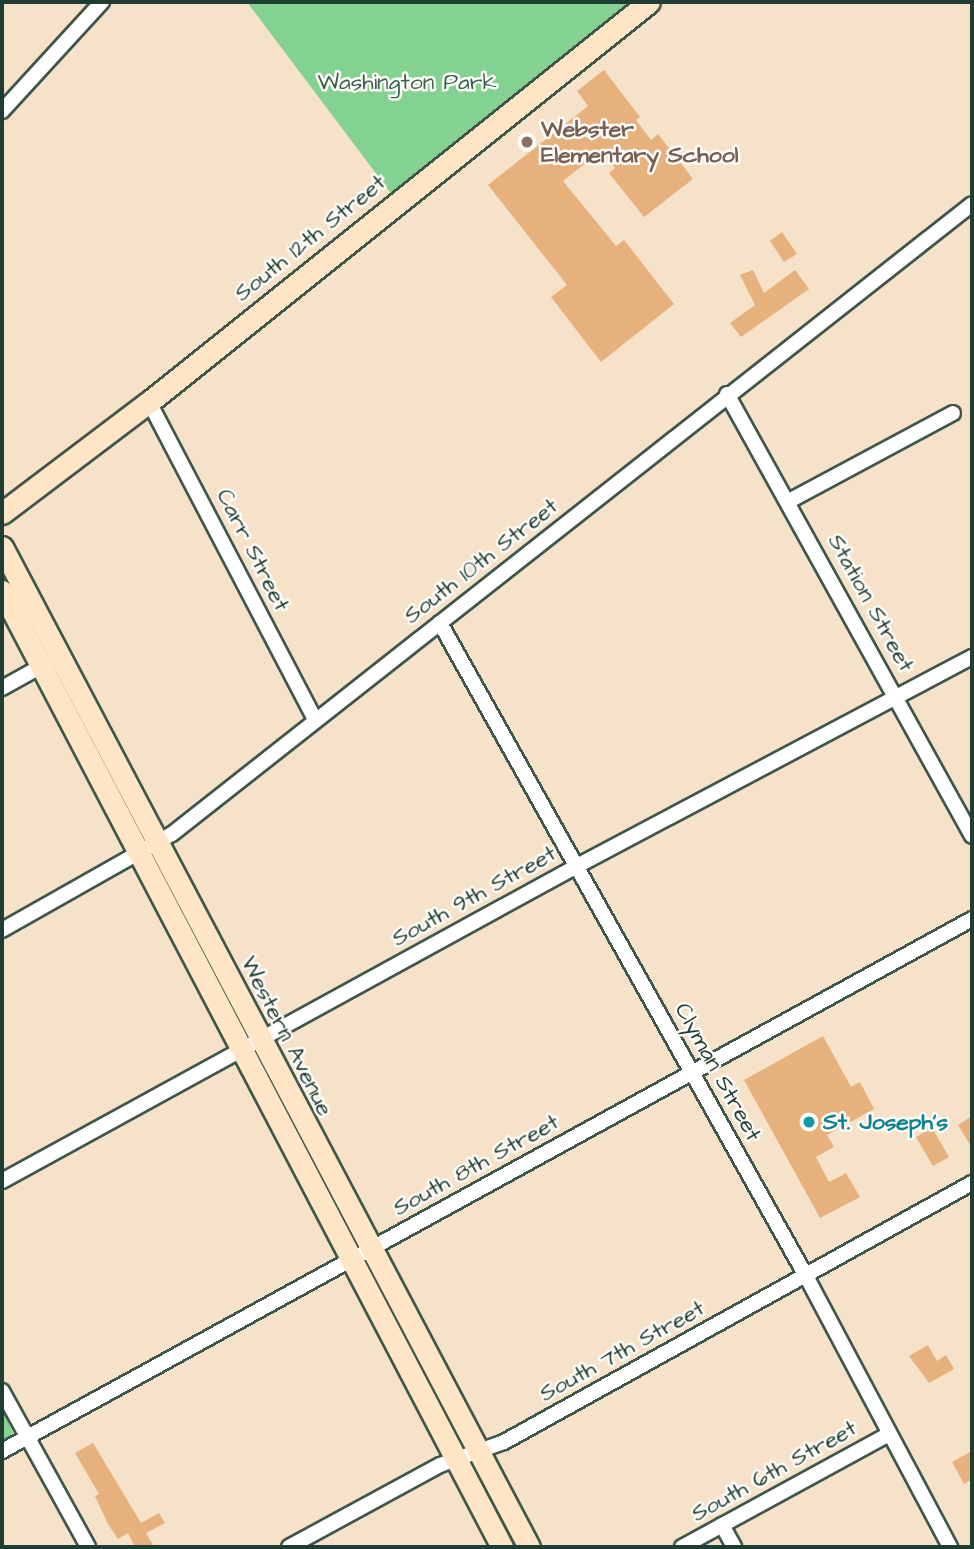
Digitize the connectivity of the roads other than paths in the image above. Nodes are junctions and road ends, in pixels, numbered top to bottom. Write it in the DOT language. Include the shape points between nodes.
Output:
graph roads {
  1 [pos="102,2"];
  2 [pos="649,2"];
  3 [pos="2,111"];
  4 [pos="972,204"];
  5 [pos="727,394"];
  6 [pos="149,402"];
  7 [pos="953,413"];
  8 [pos="789,501"];
  9 [pos="2,513"];
  10 [pos="2,547"];
  11 [pos="2,591"];
  12 [pos="440,622"];
  13 [pos="61,656"];
  14 [pos="972,657"];
  15 [pos="41,667"];
  16 [pos="2,688"];
  17 [pos="896,695"];
  18 [pos="315,720"];
  19 [pos="972,836"];
  20 [pos="159,842"];
  21 [pos="138,855"];
  22 [pos="577,866"];
  23 [pos="972,919"];
  24 [pos="2,930"];
  25 [pos="250,1046"];
  26 [pos="691,1071"];
  27 [pos="2,1181"];
  28 [pos="972,1183"];
  29 [pos="371,1249"];
  30 [pos="351,1260"];
  31 [pos="806,1276"];
  32 [pos="2,1391"];
  33 [pos="888,1434"];
  34 [pos="27,1438"];
  35 [pos="2,1451"];
  36 [pos="477,1453"];
  37 [pos="455,1460"];
  38 [pos="722,1525"];
  39 [pos="293,1546"];
  40 [pos="88,1547"];
  41 [pos="502,1547"];
  42 [pos="528,1547"];
  43 [pos="682,1547"];
  44 [pos="734,1547"];
  45 [pos="950,1547"];
  1 -- 3 [label="street"];
  2 -- 6 [label="street, South 12th Street"];
  4 -- 5 [label="street, South 10th Street"];
  5 -- 8 [label="street, Station Street"];
  5 -- 12 [label="street, South 10th Street"];
  6 -- 9 [label="street, South 12th Street"];
  6 -- 18 [label="street, Carr Street"];
  7 -- 8 [label="street"];
  8 -- 17 [label="street, Station Street"];
  10 -- 13 [label="street, Western Avenue"];
  11 -- 15 [label="street, Western Avenue"];
  12 -- 18 [label="street, South 10th Street"];
  12 -- 22 [label="street, Clyman Street"];
  13 -- 15 [label="street"];
  13 -- 20 [label="street, Western Avenue"];
  14 -- 17 [label="street, South 9th Street"];
  15 -- 16 [label="street"];
  15 -- 21 [label="street, Western Avenue"];
  17 -- 19 [label="street, Station Street"];
  17 -- 22 [label="street, South 9th Street"];
  18 -- 20 [label="street, South 10th Street"];
  20 -- 21 [label="street, South 10th Street"];
  20 -- 25 [label="street, Western Avenue"];
  21 -- 24 [label="street, South 10th Street"];
  21 -- 25 [label="street, Western Avenue"];
  22 -- 25 [label="street, South 9th Street"];
  22 -- 26 [label="street, Clyman Street"];
  23 -- 26 [label="street, South 8th Street"];
  25 -- 27 [label="street, South 9th Street"];
  25 -- 29 [label="street, Western Avenue"];
  25 -- 30 [label="street, Western Avenue"];
  26 -- 29 [label="street, South 8th Street"];
  26 -- 31 [label="street, Clyman Street"];
  28 -- 31 [label="street, South 7th Street"];
  29 -- 30 [label="street, South 8th Street"];
  29 -- 36 [label="street, Western Avenue"];
  30 -- 34 [label="street, South 8th Street"];
  30 -- 37 [label="street, Western Avenue"];
  31 -- 33 [label="street, Clyman Street"];
  31 -- 36 [label="street, South 7th Street"];
  32 -- 34 [label="street"];
  33 -- 38 [label="street, South 6th Street"];
  33 -- 45 [label="street, Clyman Street"];
  34 -- 35 [label="street, South 8th Street"];
  34 -- 40 [label="street"];
  36 -- 37 [label="street, South 7th Street"];
  36 -- 42 [label="street, Western Avenue"];
  37 -- 39 [label="street, South 7th Street"];
  37 -- 41 [label="street, Western Avenue"];
  38 -- 43 [label="street, South 6th Street"];
  38 -- 44 [label="street"];
}
